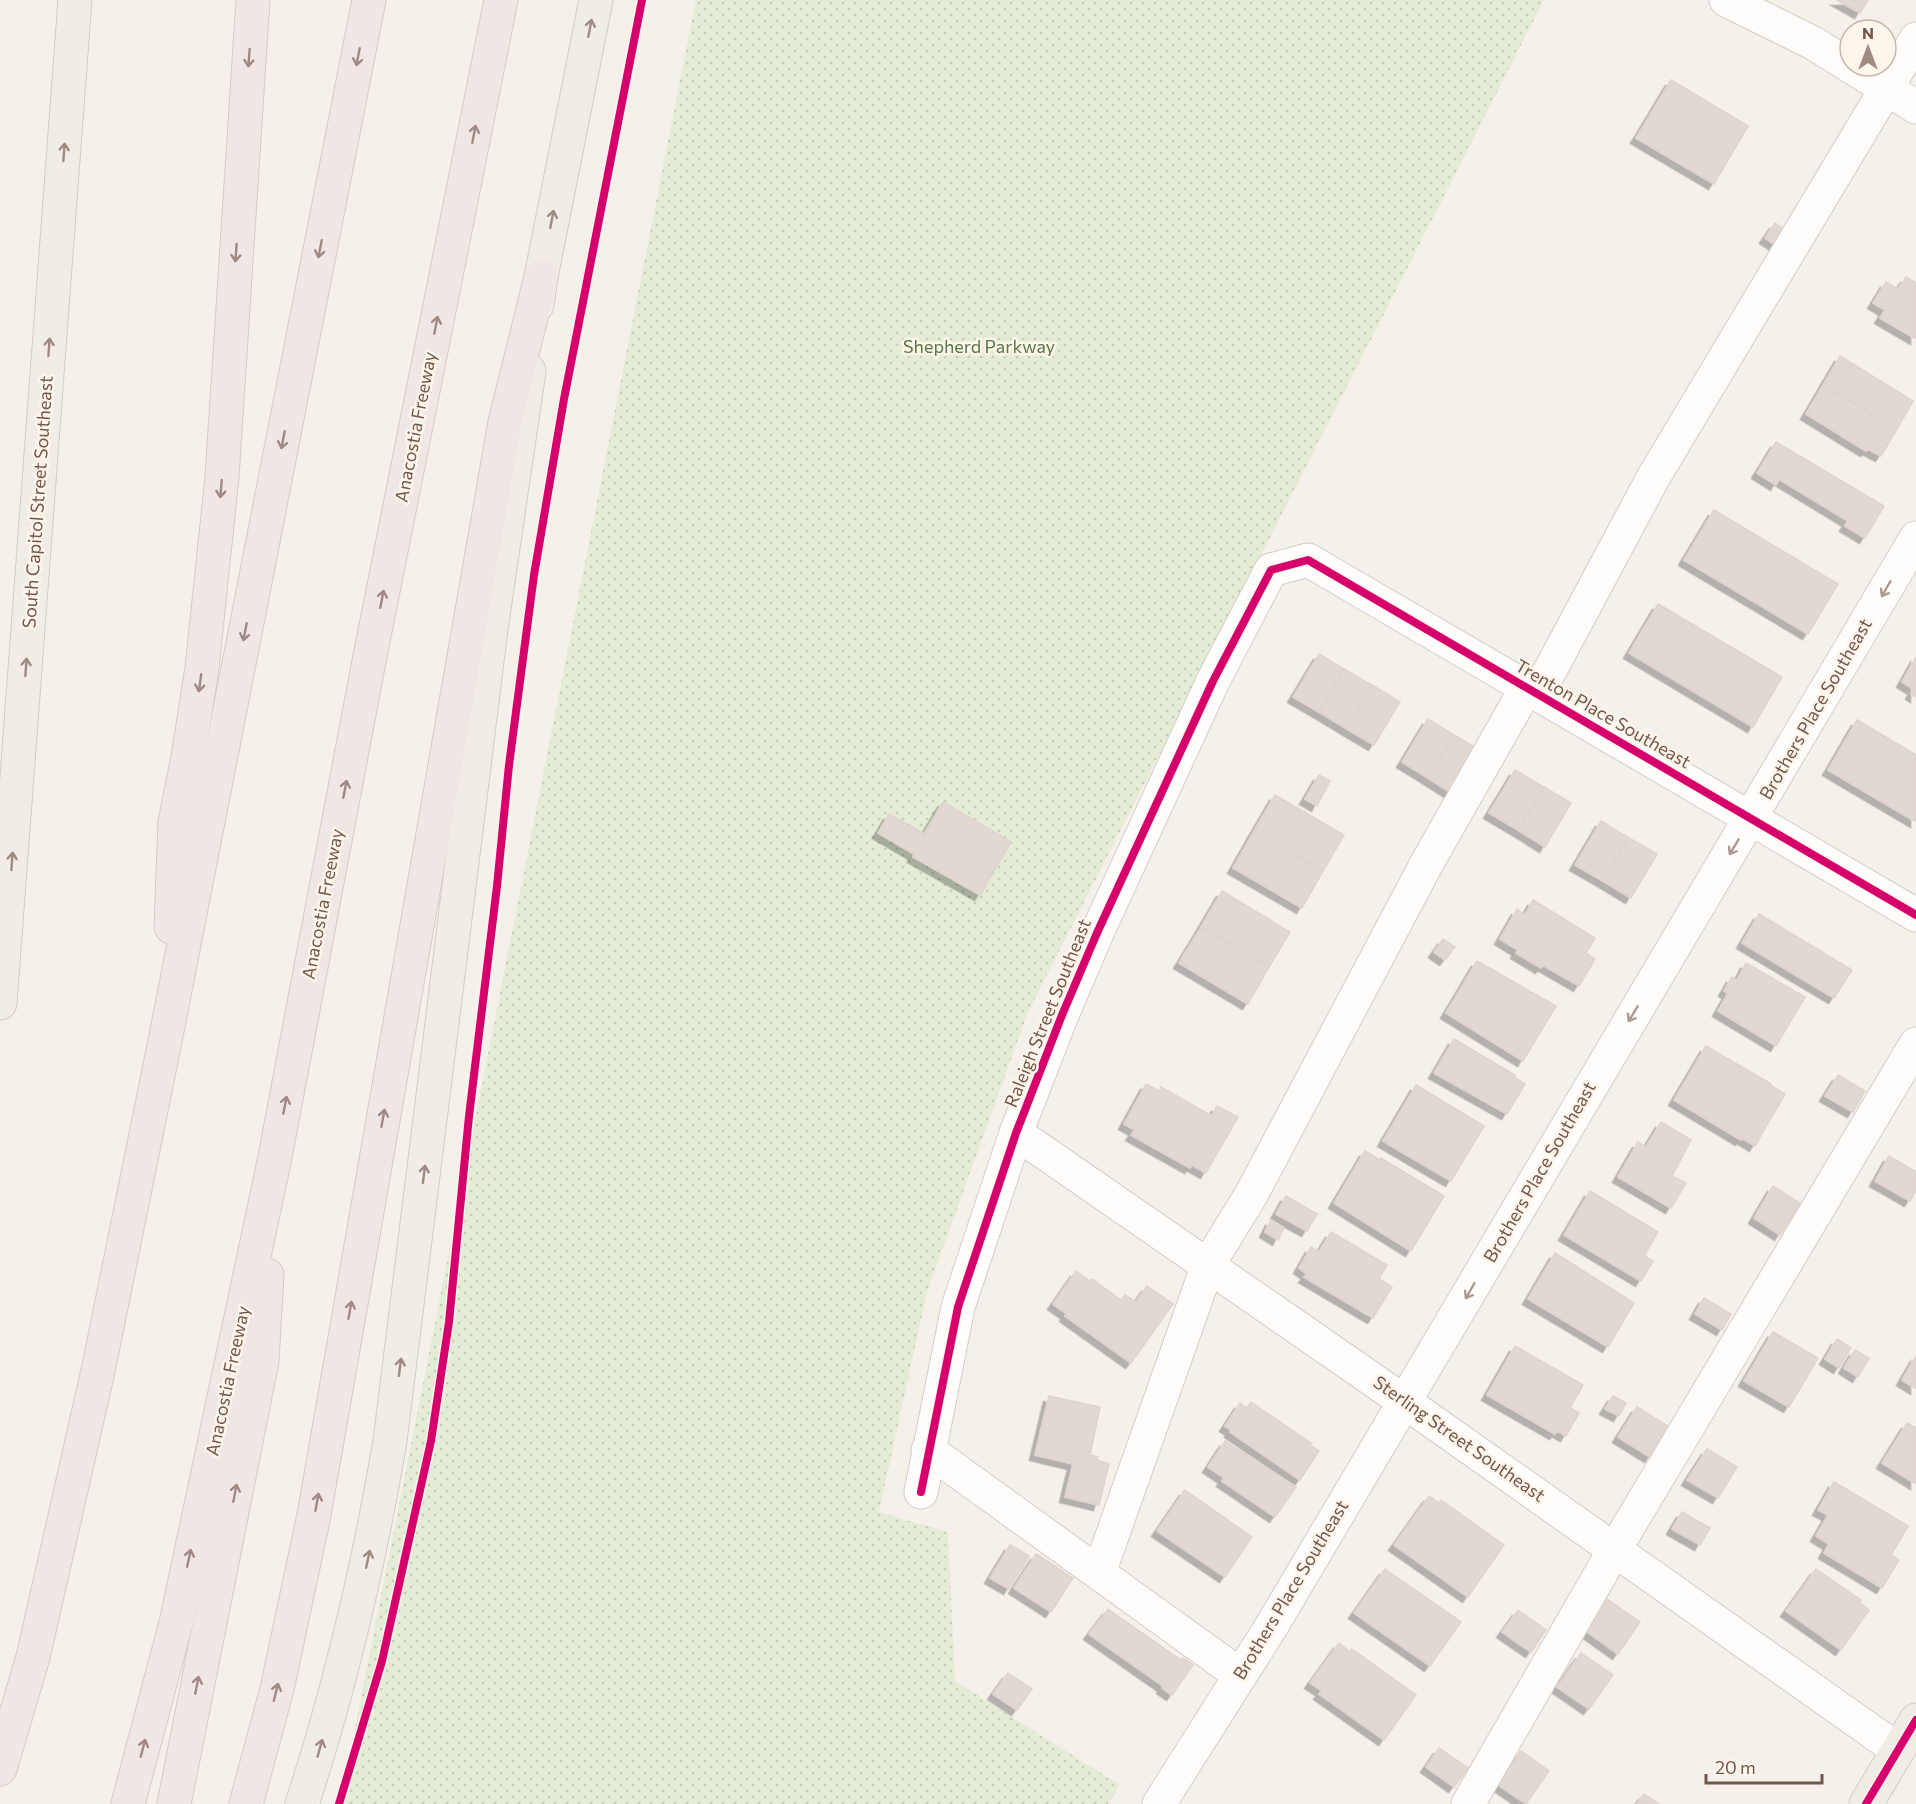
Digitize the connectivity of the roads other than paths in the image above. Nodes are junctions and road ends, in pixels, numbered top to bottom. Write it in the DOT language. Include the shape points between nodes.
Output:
graph roads {
  1 [pos="75,0"];
  2 [pos="253,0"];
  3 [pos="369,0"];
  4 [pos="501,0"];
  5 [pos="596,0"];
  6 [pos="1726,0"];
  7 [pos="1916,39"];
  8 [pos="1887,89"];
  9 [pos="1916,107"];
  10 [pos="541,277"];
  11 [pos="1916,538"];
  12 [pos="1271,570"];
  13 [pos="1533,690"];
  14 [pos="1752,817"];
  15 [pos="1916,915"];
  16 [pos="0,1004"];
  17 [pos="166,1036"];
  18 [pos="1916,1044"];
  19 [pos="1016,1133"];
  20 [pos="274,1162"];
  21 [pos="1208,1265"];
  22 [pos="1405,1402"];
  23 [pos="928,1450"];
  24 [pos="921,1492"];
  25 [pos="1615,1549"];
  26 [pos="1100,1573"];
  27 [pos="1240,1675"];
  28 [pos="1916,1720"];
  29 [pos="1898,1750"];
  30 [pos="0,1769"];
  31 [pos="128,1804"];
  32 [pos="174,1804"];
  33 [pos="246,1804"];
  34 [pos="302,1804"];
  35 [pos="1159,1804"];
  36 [pos="1468,1804"];
  37 [pos="1866,1804"];
  16 -- 1 [label="main road, South Capitol Street Southeast, one-way"];
  2 -- 17 [label="highway, one-way" via="222,477 202,668 175,822"];
  3 -- 17 [label="highway, one-way"];
  20 -- 4 [label="highway, Anacostia Freeway, one-way"];
  10 -- 5 [label="main road, one-way"];
  6 -- 8 [label="street" via="1813,43"];
  7 -- 8 [label="street"];
  8 -- 9 [label="street"];
  8 -- 13 [label="street" via="1653,477"];
  33 -- 10 [label="highway, one-way" via="277,1689 314,1515 505,422"];
  34 -- 10 [label="main road, one-way" via="348,1647 390,1441 491,629"];
  11 -- 14 [label="street, Brothers Place Southeast, one-way"];
  12 -- 13 [label="street, Trenton Place Southeast" via="1308,560"];
  12 -- 19 [label="street, Raleigh Street Southeast" via="1213,681 1097,933"];
  13 -- 14 [label="street, Trenton Place Southeast"];
  13 -- 21 [label="street" via="1427,863 1251,1195"];
  14 -- 15 [label="street, Trenton Place Southeast"];
  14 -- 22 [label="street, Brothers Place Southeast, one-way"];
  17 -- 30 [label="highway" via="98,1371 39,1634"];
  18 -- 25 [label="street"];
  19 -- 21 [label="street, Sterling Street Southeast"];
  19 -- 23 [label="street, Raleigh Street Southeast" via="958,1308"];
  31 -- 20 [label="highway, Anacostia Freeway, one-way" via="176,1623"];
  32 -- 20 [label="highway, one-way" via="262,1361"];
  21 -- 22 [label="street, Sterling Street Southeast"];
  21 -- 26 [label="street"];
  22 -- 25 [label="street, Sterling Street Southeast"];
  22 -- 27 [label="street, Brothers Place Southeast"];
  23 -- 24 [label="street, Raleigh Street Southeast"];
  23 -- 26 [label="street"];
  25 -- 29 [label="street, Sterling Street Southeast"];
  25 -- 36 [label="street"];
  26 -- 27 [label="street"];
  27 -- 35 [label="street, Brothers Place Southeast"];
  28 -- 29 [label="main road"];
  29 -- 37 [label="main road"];
}
